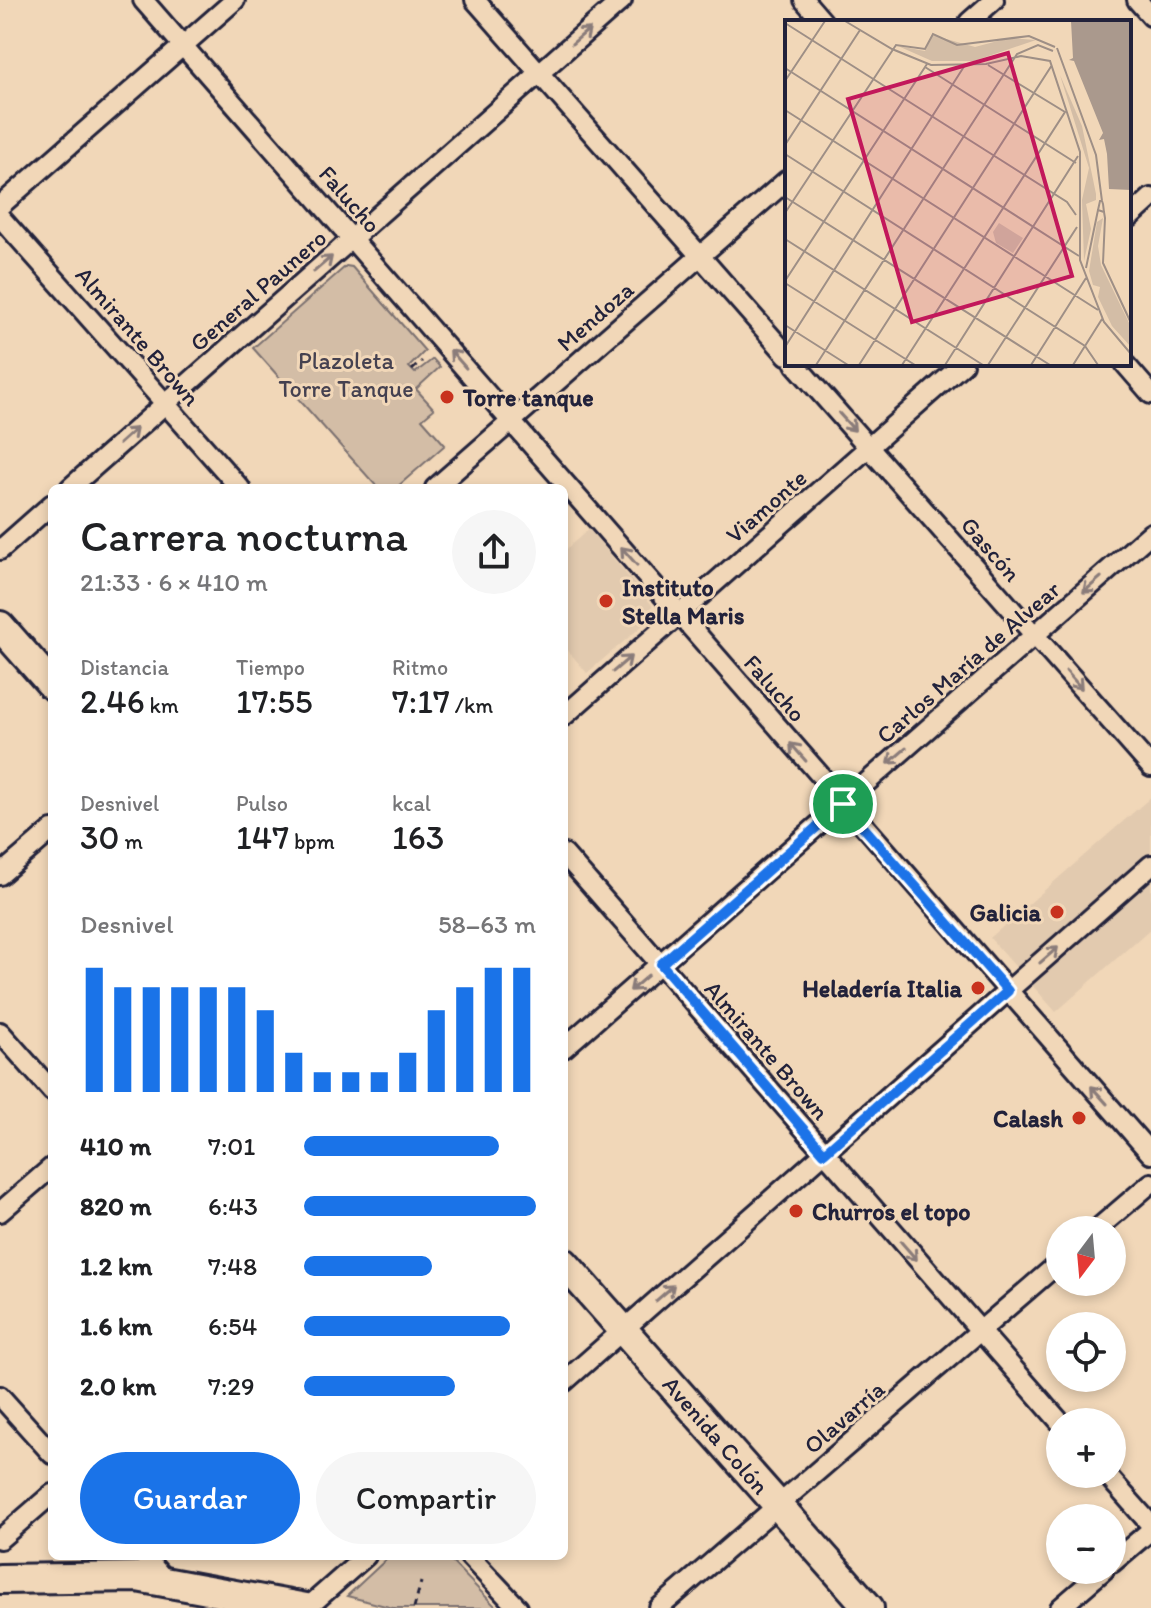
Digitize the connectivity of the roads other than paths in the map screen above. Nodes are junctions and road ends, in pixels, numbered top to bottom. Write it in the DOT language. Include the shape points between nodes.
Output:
graph roads {
  1 [pos="143,0"];
  2 [pos="235,0"];
  3 [pos="475,0"];
  4 [pos="622,0"];
  5 [pos="804,0"];
  6 [pos="994,0"];
  7 [pos="1137,0"];
  8 [pos="1151,16"];
  9 [pos="821,20"];
  10 [pos="971,20"];
  11 [pos="183,45"];
  12 [pos="539,73"];
  13 [pos="785,182"];
  14 [pos="1151,198"];
  15 [pos="0,206"];
  16 [pos="1131,216"];
  17 [pos="0,217"];
  18 [pos="353,238"];
  19 [pos="699,256"];
  20 [pos="785,353"];
  21 [pos="797,366"];
  22 [pos="961,366"];
  23 [pos="1127,366"];
  24 [pos="1151,394"];
  25 [pos="165,403"];
  26 [pos="512,420"];
  27 [pos="869,447"];
  28 [pos="74,484"];
  29 [pos="236,484"];
  30 [pos="440,484"];
  31 [pos="567,484"];
  32 [pos="568,485"];
  33 [pos="48,508"];
  34 [pos="1151,533"];
  35 [pos="0,550"];
  36 [pos="679,614"];
  37 [pos="0,626"];
  38 [pos="1035,635"];
  39 [pos="48,680"];
  40 [pos="568,712"];
  41 [pos="1151,767"];
  42 [pos="843,804"];
  43 [pos="48,833"];
  44 [pos="568,859"];
  45 [pos="1151,865"];
  46 [pos="0,875"];
  47 [pos="661,964"];
  48 [pos="1008,991"];
  49 [pos="0,1032"];
  50 [pos="568,1045"];
  51 [pos="48,1086"];
  52 [pos="824,1153"];
  53 [pos="1151,1154"];
  54 [pos="48,1170"];
  55 [pos="1151,1183"];
  56 [pos="0,1212"];
  57 [pos="1112,1216"];
  58 [pos="568,1268"];
  59 [pos="1046,1274"];
  60 [pos="623,1330"];
  61 [pos="979,1331"];
  62 [pos="568,1378"];
  63 [pos="0,1396"];
  64 [pos="1048,1408"];
  65 [pos="48,1450"];
  66 [pos="1118,1488"];
  67 [pos="48,1497"];
  68 [pos="778,1505"];
  69 [pos="1151,1527"];
  70 [pos="0,1539"];
  71 [pos="1126,1550"];
  72 [pos="148,1560"];
  73 [pos="361,1560"];
  74 [pos="473,1560"];
  75 [pos="0,1579"];
  76 [pos="40,1579"];
  77 [pos="165,1580"];
  78 [pos="1088,1584"];
  79 [pos="0,1594"];
  80 [pos="306,1608"];
  81 [pos="518,1608"];
  82 [pos="659,1608"];
  83 [pos="869,1608"];
  84 [pos="1060,1608"];
  1 -- 11 [label="street, Falucho"];
  2 -- 11 [label="street"];
  3 -- 12 [label="street"];
  12 -- 4 [label="street, General Paunero, one-way"];
  5 -- 9 [label="street"];
  6 -- 10 [label="street"];
  7 -- 8 [label="street"];
  11 -- 15 [label="street"];
  11 -- 18 [label="street, Falucho"];
  12 -- 18 [label="street, General Paunero"];
  12 -- 19 [label="street"];
  13 -- 19 [label="street, Mendoza"];
  14 -- 16 [label="street"];
  17 -- 25 [label="street, Almirante Brown"];
  25 -- 18 [label="street, General Paunero, one-way"];
  26 -- 18 [label="street, Falucho, one-way"];
  19 -- 20 [label="street"];
  19 -- 26 [label="street, Mendoza"];
  21 -- 27 [label="street, Gascón, one-way"];
  22 -- 27 [label="street, Viamonte"];
  23 -- 24 [label="street"];
  28 -- 25 [label="street, General Paunero, one-way"];
  25 -- 29 [label="street, Almirante Brown"];
  26 -- 30 [label="street, Mendoza"];
  31 -- 26 [label="street, Falucho, one-way"];
  27 -- 36 [label="street, Viamonte"];
  27 -- 38 [label="street, Gascón"];
  36 -- 32 [label="street, Falucho, one-way"];
  33 -- 35 [label="street"];
  34 -- 38 [label="street, Carlos María de Alvear, one-way"];
  40 -- 36 [label="street, Viamonte, one-way"];
  42 -- 36 [label="street, Falucho, one-way"];
  37 -- 39 [label="main road"];
  38 -- 41 [label="street, Gascón, one-way"];
  38 -- 42 [label="street, Carlos María de Alvear, one-way"];
  42 -- 47 [label="street, Carlos María de Alvear"];
  42 -- 48 [label="street, Falucho"];
  43 -- 46 [label="street"];
  44 -- 47 [label="street, Almirante Brown"];
  48 -- 45 [label="street, one-way"];
  47 -- 50 [label="street, Carlos María de Alvear, one-way"];
  47 -- 52 [label="street, Almirante Brown"];
  48 -- 52 [label="street"];
  53 -- 48 [label="street, Falucho, one-way"];
  49 -- 51 [label="street"];
  60 -- 52 [label="street, one-way"];
  52 -- 61 [label="street, Almirante Brown, one-way"];
  54 -- 56 [label="street"];
  55 -- 57 [label="street"];
  58 -- 60 [label="main road, Avenida Colón"];
  59 -- 61 [label="street, Olavarría"];
  60 -- 62 [label="street"];
  60 -- 68 [label="main road, Avenida Colón"];
  61 -- 64 [label="street, Almirante Brown"];
  61 -- 68 [label="street, Olavarría"];
  63 -- 65 [label="street"];
  66 -- 69 [label="street"];
  67 -- 70 [label="street"];
  68 -- 82 [label="street, Olavarría"];
  68 -- 83 [label="main road, Avenida Colón"];
  69 -- 71 [label="street"];
  72 -- 77 [label="street"];
  73 -- 80 [label="street"];
  74 -- 81 [label="street"];
  75 -- 76 [label="main road"];
  76 -- 77 [label="main road" via="104,1575"];
  76 -- 79 [label="street"];
  77 -- 80 [label="main road"];
  78 -- 84 [label="street"];
}
